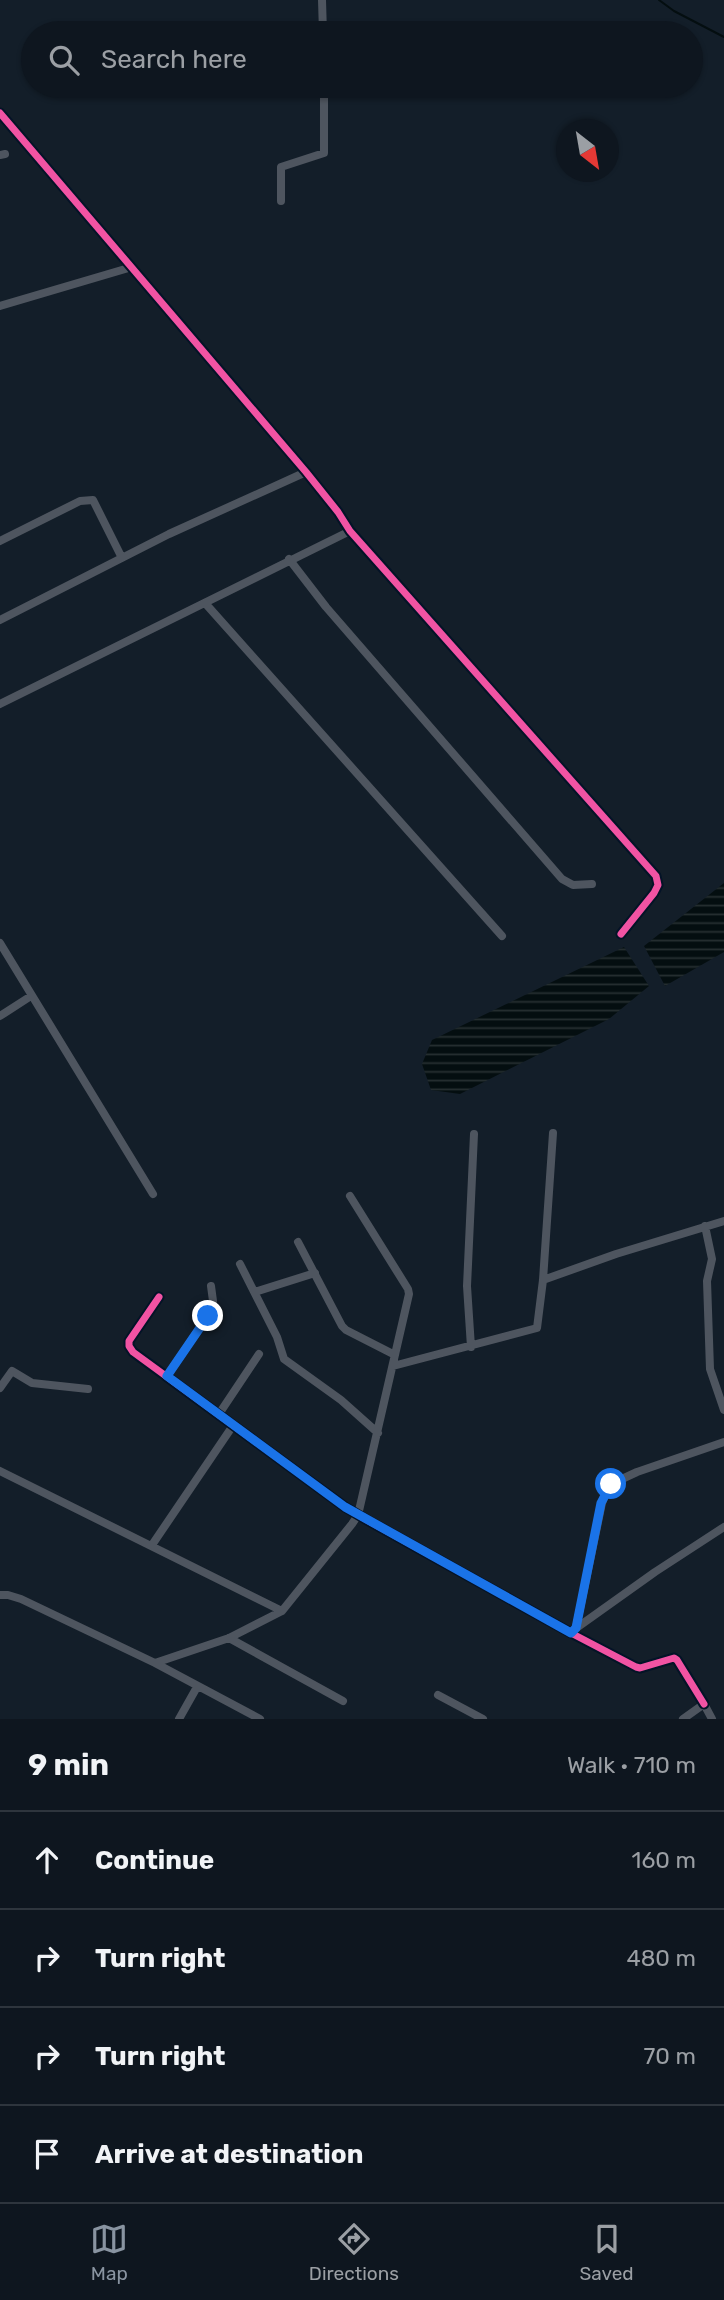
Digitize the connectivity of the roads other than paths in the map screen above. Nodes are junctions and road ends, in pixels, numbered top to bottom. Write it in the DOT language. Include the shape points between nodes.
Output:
graph roads {
  1 [pos="322,0"];
  2 [pos="323,21"];
  3 [pos="324,98"];
  4 [pos="0,113"];
  5 [pos="281,201"];
  6 [pos="132,267"];
  7 [pos="0,306"];
  8 [pos="306,472"];
  9 [pos="350,531"];
  10 [pos="0,541"];
  11 [pos="122,558"];
  12 [pos="289,559"];
  13 [pos="205,603"];
  14 [pos="0,620"];
  15 [pos="0,704"];
  16 [pos="592,884"];
  17 [pos="621,934"];
  18 [pos="502,936"];
  19 [pos="0,943"];
  20 [pos="31,996"];
  21 [pos="0,1016"];
  22 [pos="553,1133"];
  23 [pos="474,1134"];
  24 [pos="153,1194"];
  25 [pos="350,1196"];
  26 [pos="724,1221"];
  27 [pos="705,1226"];
  28 [pos="298,1242"];
  29 [pos="240,1264"];
  30 [pos="315,1273"];
  31 [pos="543,1280"];
  32 [pos="211,1286"];
  33 [pos="255,1292"];
  34 [pos="159,1297"];
  35 [pos="471,1347"];
  36 [pos="259,1354"];
  37 [pos="395,1355"];
  38 [pos="393,1366"];
  39 [pos="167,1376"];
  40 [pos="0,1388"];
  41 [pos="88,1389"];
  42 [pos="724,1410"];
  43 [pos="219,1413"];
  44 [pos="234,1424"];
  45 [pos="378,1433"];
  46 [pos="724,1442"];
  47 [pos="0,1471"];
  48 [pos="358,1514"];
  49 [pos="724,1527"];
  50 [pos="152,1545"];
  51 [pos="0,1589"];
  52 [pos="4,1595"];
  53 [pos="282,1611"];
  54 [pos="573,1630"];
  55 [pos="229,1638"];
  56 [pos="155,1663"];
  57 [pos="197,1687"];
  58 [pos="438,1695"];
  59 [pos="343,1701"];
  60 [pos="704,1704"];
  61 [pos="179,1719"];
  62 [pos="260,1719"];
  63 [pos="483,1719"];
  64 [pos="683,1719"];
  65 [pos="712,1719"];
  1 -- 2 [label="street"];
  3 -- 5 [label="street" via="324,153 281,167"];
  4 -- 6 [label="street"];
  6 -- 7 [label="street"];
  6 -- 8 [label="street"];
  8 -- 9 [label="street"];
  8 -- 11 [label="street"];
  9 -- 12 [label="street"];
  9 -- 17 [label="street" via="656,876 654,893"];
  10 -- 11 [label="street" via="93,500"];
  11 -- 14 [label="street"];
  12 -- 13 [label="street"];
  12 -- 16 [label="street" via="562,879 573,885"];
  13 -- 15 [label="street"];
  13 -- 18 [label="street"];
  19 -- 20 [label="street"];
  20 -- 21 [label="street"];
  20 -- 24 [label="street"];
  22 -- 31 [label="street"];
  23 -- 35 [label="street" via="467,1286"];
  25 -- 37 [label="street" via="408,1289"];
  26 -- 27 [label="street"];
  27 -- 31 [label="street"];
  27 -- 42 [label="street" via="712,1259 707,1281 710,1368"];
  28 -- 30 [label="street"];
  29 -- 33 [label="street"];
  30 -- 33 [label="street"];
  30 -- 37 [label="street" via="346,1330"];
  31 -- 35 [label="street" via="537,1328"];
  32 -- 39 [label="street" via="208,1316"];
  33 -- 45 [label="street" via="284,1359"];
  34 -- 39 [label="street" via="129,1346"];
  35 -- 38 [label="street"];
  36 -- 43 [label="street"];
  37 -- 38 [label="street"];
  38 -- 45 [label="street"];
  39 -- 43 [label="street"];
  40 -- 41 [label="street" via="12,1371 32,1383"];
  43 -- 44 [label="street"];
  44 -- 48 [label="street"];
  44 -- 50 [label="street"];
  45 -- 48 [label="street"];
  46 -- 54 [label="street" via="608,1485"];
  47 -- 50 [label="street"];
  48 -- 53 [label="street"];
  48 -- 54 [label="street"];
  49 -- 54 [label="street"];
  50 -- 53 [label="street"];
  51 -- 52 [label="street"];
  52 -- 56 [label="street"];
  53 -- 55 [label="street"];
  54 -- 60 [label="street" via="636,1667 674,1658"];
  55 -- 56 [label="street"];
  55 -- 59 [label="street"];
  56 -- 57 [label="street"];
  57 -- 61 [label="street"];
  57 -- 62 [label="street"];
  58 -- 63 [label="street"];
  60 -- 64 [label="street"];
  60 -- 65 [label="street"];
}
